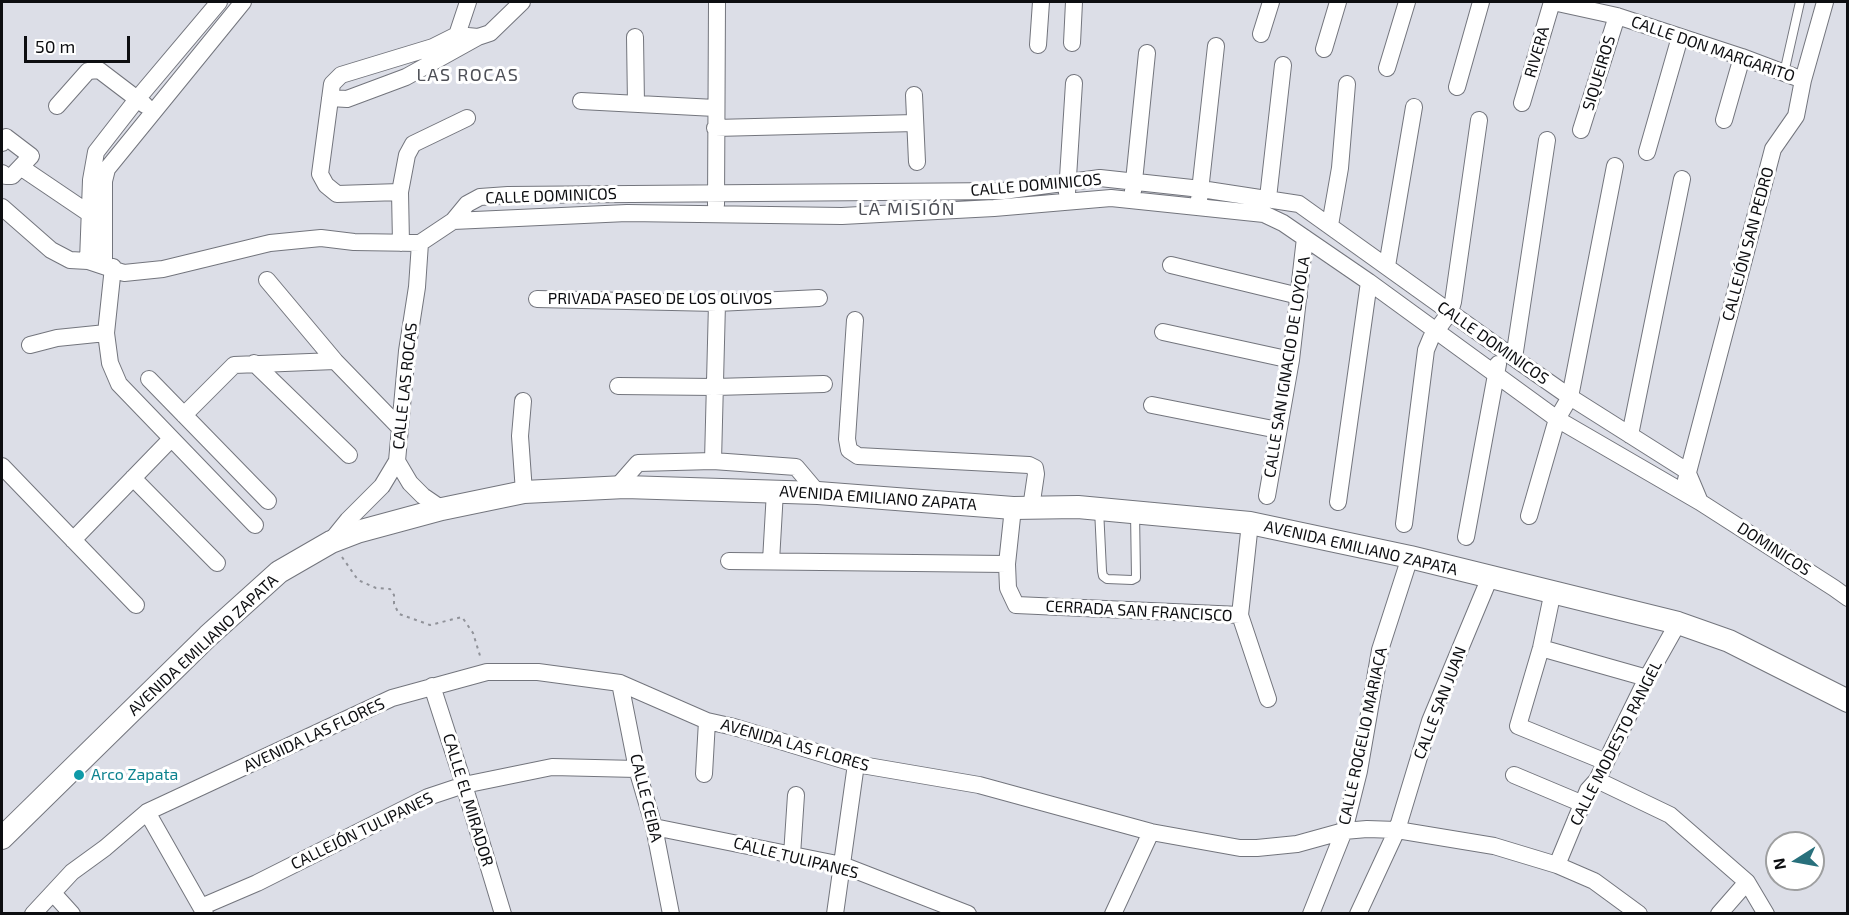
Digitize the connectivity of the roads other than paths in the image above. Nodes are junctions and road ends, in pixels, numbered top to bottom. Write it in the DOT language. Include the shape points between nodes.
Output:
graph roads {
  1 [pos="217,2"];
  2 [pos="243,2"];
  3 [pos="468,2"];
  4 [pos="522,2"];
  5 [pos="717,2"];
  6 [pos="1041,2"];
  7 [pos="1074,2"];
  8 [pos="1271,2"];
  9 [pos="1338,2"];
  10 [pos="1407,2"];
  11 [pos="1481,2"];
  12 [pos="1552,2"];
  13 [pos="1800,2"];
  14 [pos="1825,2"];
  15 [pos="231,15"];
  16 [pos="1617,16"];
  17 [pos="457,34"];
  18 [pos="1261,34"];
  19 [pos="478,37"];
  20 [pos="635,37"];
  21 [pos="1680,37"];
  22 [pos="1072,43"];
  23 [pos="1038,45"];
  24 [pos="1216,46"];
  25 [pos="1324,49"];
  26 [pos="1147,53"];
  27 [pos="1742,57"];
  28 [pos="1283,66"];
  29 [pos="1387,68"];
  30 [pos="1784,73"];
  31 [pos="1803,80"];
  32 [pos="1074,83"];
  33 [pos="1347,84"];
  34 [pos="1457,87"];
  35 [pos="914,95"];
  36 [pos="138,98"];
  37 [pos="330,99"];
  38 [pos="581,101"];
  39 [pos="1522,103"];
  40 [pos="636,104"];
  41 [pos="57,106"];
  42 [pos="1414,106"];
  43 [pos="715,108"];
  44 [pos="152,112"];
  45 [pos="467,118"];
  46 [pos="1479,120"];
  47 [pos="1724,120"];
  48 [pos="915,123"];
  49 [pos="715,128"];
  50 [pos="1581,130"];
  51 [pos="1547,140"];
  52 [pos="2,143"];
  53 [pos="1647,152"];
  54 [pos="917,162"];
  55 [pos="1615,166"];
  56 [pos="22,168"];
  57 [pos="2,172"];
  58 [pos="1682,179"];
  59 [pos="98,180"];
  60 [pos="1134,180"];
  61 [pos="1067,182"];
  62 [pos="1201,189"];
  63 [pos="400,192"];
  64 [pos="917,192"];
  65 [pos="716,193"];
  66 [pos="1268,198"];
  67 [pos="1131,200"];
  68 [pos="1067,203"];
  69 [pos="2,207"];
  70 [pos="1197,208"];
  71 [pos="918,212"];
  72 [pos="97,214"];
  73 [pos="716,214"];
  74 [pos="453,221"];
  75 [pos="1330,225"];
  76 [pos="1305,238"];
  77 [pos="401,243"];
  78 [pos="420,243"];
  79 [pos="101,264"];
  80 [pos="1171,266"];
  81 [pos="1387,266"];
  82 [pos="267,280"];
  83 [pos="1369,282"];
  84 [pos="1299,296"];
  85 [pos="819,298"];
  86 [pos="537,299"];
  87 [pos="717,303"];
  88 [pos="1450,312"];
  89 [pos="855,320"];
  90 [pos="1436,329"];
  91 [pos="1163,332"];
  92 [pos="106,333"];
  93 [pos="30,345"];
  94 [pos="1508,354"];
  95 [pos="1291,360"];
  96 [pos="335,361"];
  97 [pos="254,363"];
  98 [pos="1495,372"];
  99 [pos="149,379"];
  100 [pos="824,384"];
  101 [pos="618,386"];
  102 [pos="715,387"];
  103 [pos="1570,397"];
  104 [pos="523,401"];
  105 [pos="1152,405"];
  106 [pos="184,415"];
  107 [pos="1557,419"];
  108 [pos="400,428"];
  109 [pos="1278,430"];
  110 [pos="1630,435"];
  111 [pos="171,439"];
  112 [pos="349,455"];
  113 [pos="397,461"];
  114 [pos="713,461"];
  115 [pos="2,466"];
  116 [pos="1687,471"];
  117 [pos="133,478"];
  118 [pos="616,488"];
  119 [pos="775,491"];
  120 [pos="524,492"];
  121 [pos="818,493"];
  122 [pos="1684,493"];
  123 [pos="1267,496"];
  124 [pos="268,501"];
  125 [pos="1338,502"];
  126 [pos="1700,502"];
  127 [pos="1022,508"];
  128 [pos="442,509"];
  129 [pos="1099,509"];
  130 [pos="1135,512"];
  131 [pos="1529,516"];
  132 [pos="1250,523"];
  133 [pos="1404,524"];
  134 [pos="255,525"];
  135 [pos="1466,537"];
  136 [pos="73,540"];
  137 [pos="331,542"];
  138 [pos="1410,557"];
  139 [pos="729,561"];
  140 [pos="771,561"];
  141 [pos="217,563"];
  142 [pos="1007,564"];
  143 [pos="1490,577"];
  144 [pos="1553,591"];
  145 [pos="1848,598"];
  146 [pos="136,605"];
  147 [pos="1240,615"];
  148 [pos="1678,624"];
  149 [pos="1541,648"];
  150 [pos="1647,678"];
  151 [pos="620,683"];
  152 [pos="432,686"];
  153 [pos="1268,699"];
  154 [pos="1848,701"];
  155 [pos="707,721"];
  156 [pos="1606,762"];
  157 [pos="856,764"];
  158 [pos="637,769"];
  159 [pos="704,774"];
  160 [pos="1514,775"];
  161 [pos="1597,780"];
  162 [pos="464,785"];
  163 [pos="796,795"];
  164 [pos="1583,804"];
  165 [pos="147,812"];
  166 [pos="654,827"];
  167 [pos="1397,830"];
  168 [pos="1344,831"];
  169 [pos="1151,832"];
  170 [pos="2,838"];
  171 [pos="792,855"];
  172 [pos="842,865"];
  173 [pos="1557,865"];
  174 [pos="1747,882"];
  175 [pos="53,893"];
  176 [pos="203,910"];
  177 [pos="33,914"];
  178 [pos="72,914"];
  179 [pos="503,914"];
  180 [pos="671,914"];
  181 [pos="835,914"];
  182 [pos="969,914"];
  183 [pos="1113,914"];
  184 [pos="1311,914"];
  185 [pos="1358,914"];
  186 [pos="1639,914"];
  187 [pos="1719,914"];
  188 [pos="1766,914"];
  1 -- 15 [label="street"];
  1 -- 36 [label="street"];
  2 -- 15 [label="street"];
  3 -- 17 [label="street"];
  4 -- 19 [label="street" via="490,33"];
  5 -- 43 [label="street"];
  6 -- 23 [label="street"];
  7 -- 22 [label="street"];
  8 -- 18 [label="street"];
  9 -- 25 [label="street"];
  10 -- 29 [label="street"];
  11 -- 34 [label="street"];
  12 -- 16 [label="street, CALLE DON MARGARITO"];
  12 -- 39 [label="street, RIVERA"];
  13 -- 30 [label="lane"];
  14 -- 31 [label="street, CALLEJÓN SAN PEDRO"];
  15 -- 44 [label="street"];
  16 -- 21 [label="street, CALLE DON MARGARITO"];
  16 -- 50 [label="street, SIQUEIROS"];
  17 -- 19 [label="street"];
  17 -- 37 [label="street" via="433,47 341,75 332,84"];
  19 -- 37 [label="street" via="406,76 347,99"];
  20 -- 40 [label="street"];
  21 -- 27 [label="street, CALLE DON MARGARITO"];
  21 -- 53 [label="street"];
  24 -- 62 [label="street"];
  26 -- 60 [label="street"];
  27 -- 30 [label="street, CALLE DON MARGARITO"];
  27 -- 47 [label="street"];
  28 -- 66 [label="street"];
  30 -- 31 [label="street, CALLE DON MARGARITO"];
  31 -- 116 [label="street, CALLEJÓN SAN PEDRO" via="1796,116 1773,149"];
  32 -- 61 [label="street"];
  33 -- 75 [label="street" via="1340,168"];
  35 -- 48 [label="street"];
  36 -- 41 [label="street" via="99,70 88,71"];
  36 -- 44 [label="street"];
  36 -- 59 [label="street" via="96,152"];
  37 -- 63 [label="street" via="320,174 326,185 337,194"];
  38 -- 40 [label="street"];
  40 -- 43 [label="street"];
  42 -- 81 [label="street"];
  43 -- 49 [label="street"];
  44 -- 59 [label="street"];
  45 -- 63 [label="street" via="413,144"];
  46 -- 88 [label="street"];
  48 -- 49 [label="street"];
  48 -- 54 [label="street"];
  49 -- 65 [label="street"];
  51 -- 94 [label="street"];
  52 -- 56 [label="street" via="6,137 31,156"];
  55 -- 103 [label="street"];
  56 -- 57 [label="street" via="12,176"];
  56 -- 72 [label="street"];
  58 -- 110 [label="street"];
  59 -- 72 [label="street"];
  60 -- 61 [label="street, CALLE DOMINICOS" via="1100,178"];
  60 -- 62 [label="street, CALLE DOMINICOS"];
  60 -- 67 [label="street"];
  61 -- 64 [label="street, CALLE DOMINICOS" via="1003,190"];
  61 -- 68 [label="street"];
  62 -- 66 [label="street, CALLE DOMINICOS"];
  62 -- 70 [label="street"];
  63 -- 77 [label="street"];
  64 -- 65 [label="street, CALLE DOMINICOS"];
  64 -- 71 [label="street"];
  65 -- 73 [label="street"];
  65 -- 74 [label="street, CALLE DOMINICOS" via="508,195 480,198 467,204"];
  66 -- 75 [label="street, CALLE DOMINICOS" via="1299,204"];
  67 -- 68 [label="street, CALLE DOMINICOS"];
  67 -- 70 [label="street, CALLE DOMINICOS"];
  68 -- 71 [label="street, CALLE DOMINICOS"];
  69 -- 79 [label="street" via="51,250 70,260"];
  70 -- 76 [label="street, CALLE DOMINICOS" via="1264,214"];
  71 -- 73 [label="street, CALLE DOMINICOS" via="842,216"];
  72 -- 79 [label="street"];
  73 -- 74 [label="street, CALLE DOMINICOS" via="627,213"];
  74 -- 78 [label="street, CALLE DOMINICOS"];
  75 -- 81 [label="street, CALLE DOMINICOS"];
  76 -- 83 [label="street, CALLE DOMINICOS"];
  76 -- 84 [label="street, CALLE SAN IGNACIO DE LOYOLA"];
  77 -- 78 [label="street"];
  77 -- 79 [label="street" via="321,238 270,243 163,269 124,273"];
  78 -- 108 [label="street, CALLE LAS ROCAS"];
  79 -- 92 [label="street"];
  80 -- 84 [label="street"];
  81 -- 88 [label="street, CALLE DOMINICOS"];
  82 -- 96 [label="street"];
  83 -- 90 [label="street, CALLE DOMINICOS"];
  83 -- 125 [label="street"];
  84 -- 95 [label="street, CALLE SAN IGNACIO DE LOYOLA"];
  85 -- 87 [label="street, PRIVADA PASEO DE LOS OLIVOS"];
  86 -- 87 [label="street, PRIVADA PASEO DE LOS OLIVOS"];
  87 -- 102 [label="street"];
  88 -- 90 [label="street"];
  88 -- 94 [label="street, CALLE DOMINICOS"];
  89 -- 127 [label="street" via="849,450 858,456 1029,465 1036,474"];
  90 -- 98 [label="street, CALLE DOMINICOS"];
  90 -- 133 [label="street" via="1426,350"];
  91 -- 95 [label="street"];
  92 -- 93 [label="street"];
  92 -- 111 [label="street" via="110,363 119,384"];
  94 -- 98 [label="street"];
  94 -- 103 [label="street, CALLE DOMINICOS"];
  95 -- 109 [label="street, CALLE SAN IGNACIO DE LOYOLA"];
  96 -- 97 [label="street"];
  96 -- 108 [label="street"];
  97 -- 106 [label="street" via="234,365"];
  97 -- 112 [label="street"];
  98 -- 107 [label="street, CALLE DOMINICOS"];
  98 -- 135 [label="street"];
  99 -- 106 [label="street"];
  100 -- 102 [label="street"];
  101 -- 102 [label="street"];
  102 -- 114 [label="street"];
  103 -- 107 [label="street"];
  103 -- 110 [label="street, CALLE DOMINICOS"];
  104 -- 120 [label="street" via="520,436"];
  105 -- 109 [label="street"];
  106 -- 124 [label="street"];
  107 -- 122 [label="street, CALLE DOMINICOS"];
  107 -- 131 [label="street"];
  108 -- 113 [label="street, CALLE LAS ROCAS"];
  109 -- 123 [label="street, CALLE SAN IGNACIO DE LOYOLA"];
  110 -- 116 [label="street, CALLE DOMINICOS"];
  111 -- 117 [label="street"];
  111 -- 134 [label="street"];
  113 -- 128 [label="street" via="410,483"];
  113 -- 137 [label="street, CALLE LAS ROCAS" via="382,486"];
  114 -- 118 [label="street" via="638,463"];
  114 -- 121 [label="street" via="796,467"];
  115 -- 136 [label="street"];
  116 -- 122 [label="street, CALLEJÓN SAN PEDRO"];
  116 -- 126 [label="street"];
  117 -- 136 [label="street"];
  117 -- 141 [label="street"];
  118 -- 119 [label="main road, AVENIDA EMILIANO ZAPATA"];
  118 -- 120 [label="main road, AVENIDA EMILIANO ZAPATA"];
  119 -- 121 [label="main road, AVENIDA EMILIANO ZAPATA"];
  119 -- 140 [label="street"];
  120 -- 128 [label="main road, AVENIDA EMILIANO ZAPATA"];
  121 -- 127 [label="main road, AVENIDA EMILIANO ZAPATA"];
  122 -- 126 [label="street, DOMINICOS"];
  126 -- 145 [label="street, DOMINICOS"];
  127 -- 129 [label="main road, AVENIDA EMILIANO ZAPATA"];
  127 -- 142 [label="street"];
  128 -- 137 [label="main road, AVENIDA EMILIANO ZAPATA"];
  129 -- 130 [label="main road, AVENIDA EMILIANO ZAPATA"];
  129 -- 130 [label="lane" via="1102,571 1107,579 1136,578"];
  130 -- 132 [label="main road, AVENIDA EMILIANO ZAPATA"];
  132 -- 138 [label="main road, AVENIDA EMILIANO ZAPATA"];
  132 -- 147 [label="street, CERRADA SAN FRANCISCO"];
  136 -- 146 [label="street"];
  137 -- 170 [label="main road, AVENIDA EMILIANO ZAPATA" via="279,572"];
  138 -- 143 [label="main road, AVENIDA EMILIANO ZAPATA"];
  138 -- 168 [label="street, CALLE ROGELIO MARIACA" via="1380,650 1359,771"];
  139 -- 140 [label="street"];
  140 -- 142 [label="street"];
  142 -- 147 [label="street, CERRADA SAN FRANCISCO" via="1008,588 1016,605"];
  143 -- 144 [label="main road, AVENIDA EMILIANO ZAPATA"];
  143 -- 167 [label="street, CALLE SAN JUAN" via="1430,721"];
  144 -- 148 [label="main road, AVENIDA EMILIANO ZAPATA"];
  144 -- 149 [label="street"];
  147 -- 153 [label="street"];
  148 -- 150 [label="street, CALLE MODESTO RANGEL"];
  148 -- 154 [label="main road, AVENIDA EMILIANO ZAPATA" via="1729,641"];
  149 -- 150 [label="street"];
  149 -- 156 [label="street" via="1518,726"];
  150 -- 156 [label="street, CALLE MODESTO RANGEL"];
  151 -- 152 [label="street, AVENIDA LAS FLORES" via="538,672 487,672"];
  151 -- 155 [label="street, AVENIDA LAS FLORES"];
  151 -- 158 [label="street, CALLE CEIBA"];
  152 -- 162 [label="street, CALLE EL MIRADOR"];
  152 -- 165 [label="street, AVENIDA LAS FLORES" via="392,698"];
  155 -- 157 [label="street, AVENIDA LAS FLORES"];
  155 -- 159 [label="street"];
  156 -- 161 [label="street, CALLE MODESTO RANGEL"];
  157 -- 169 [label="street, AVENIDA LAS FLORES" via="979,785"];
  157 -- 172 [label="street"];
  158 -- 162 [label="street, CALLEJÓN TULIPANES" via="552,767"];
  158 -- 166 [label="street, CALLE CEIBA"];
  160 -- 164 [label="street"];
  161 -- 164 [label="street, CALLE MODESTO RANGEL"];
  161 -- 174 [label="street" via="1670,815"];
  162 -- 176 [label="street, CALLEJÓN TULIPANES" via="428,797"];
  162 -- 179 [label="street, CALLE EL MIRADOR"];
  163 -- 171 [label="street"];
  164 -- 173 [label="street, CALLE MODESTO RANGEL"];
  165 -- 175 [label="street, AVENIDA LAS FLORES" via="72,872"];
  165 -- 176 [label="street"];
  166 -- 171 [label="street, CALLE TULIPANES"];
  166 -- 180 [label="street, CALLE CEIBA"];
  167 -- 168 [label="street, AVENIDA LAS FLORES"];
  167 -- 173 [label="street, AVENIDA LAS FLORES" via="1494,846"];
  167 -- 185 [label="street, CALLE SAN JUAN"];
  168 -- 169 [label="street, AVENIDA LAS FLORES" via="1297,844 1257,848"];
  168 -- 184 [label="street, CALLE ROGELIO MARIACA"];
  169 -- 183 [label="street"];
  171 -- 172 [label="street, CALLE TULIPANES"];
  172 -- 181 [label="street"];
  172 -- 182 [label="street, CALLE TULIPANES"];
  173 -- 186 [label="street, AVENIDA LAS FLORES" via="1594,881"];
  174 -- 187 [label="street"];
  174 -- 188 [label="street"];
  175 -- 177 [label="street, AVENIDA LAS FLORES"];
  175 -- 178 [label="street"];
}
